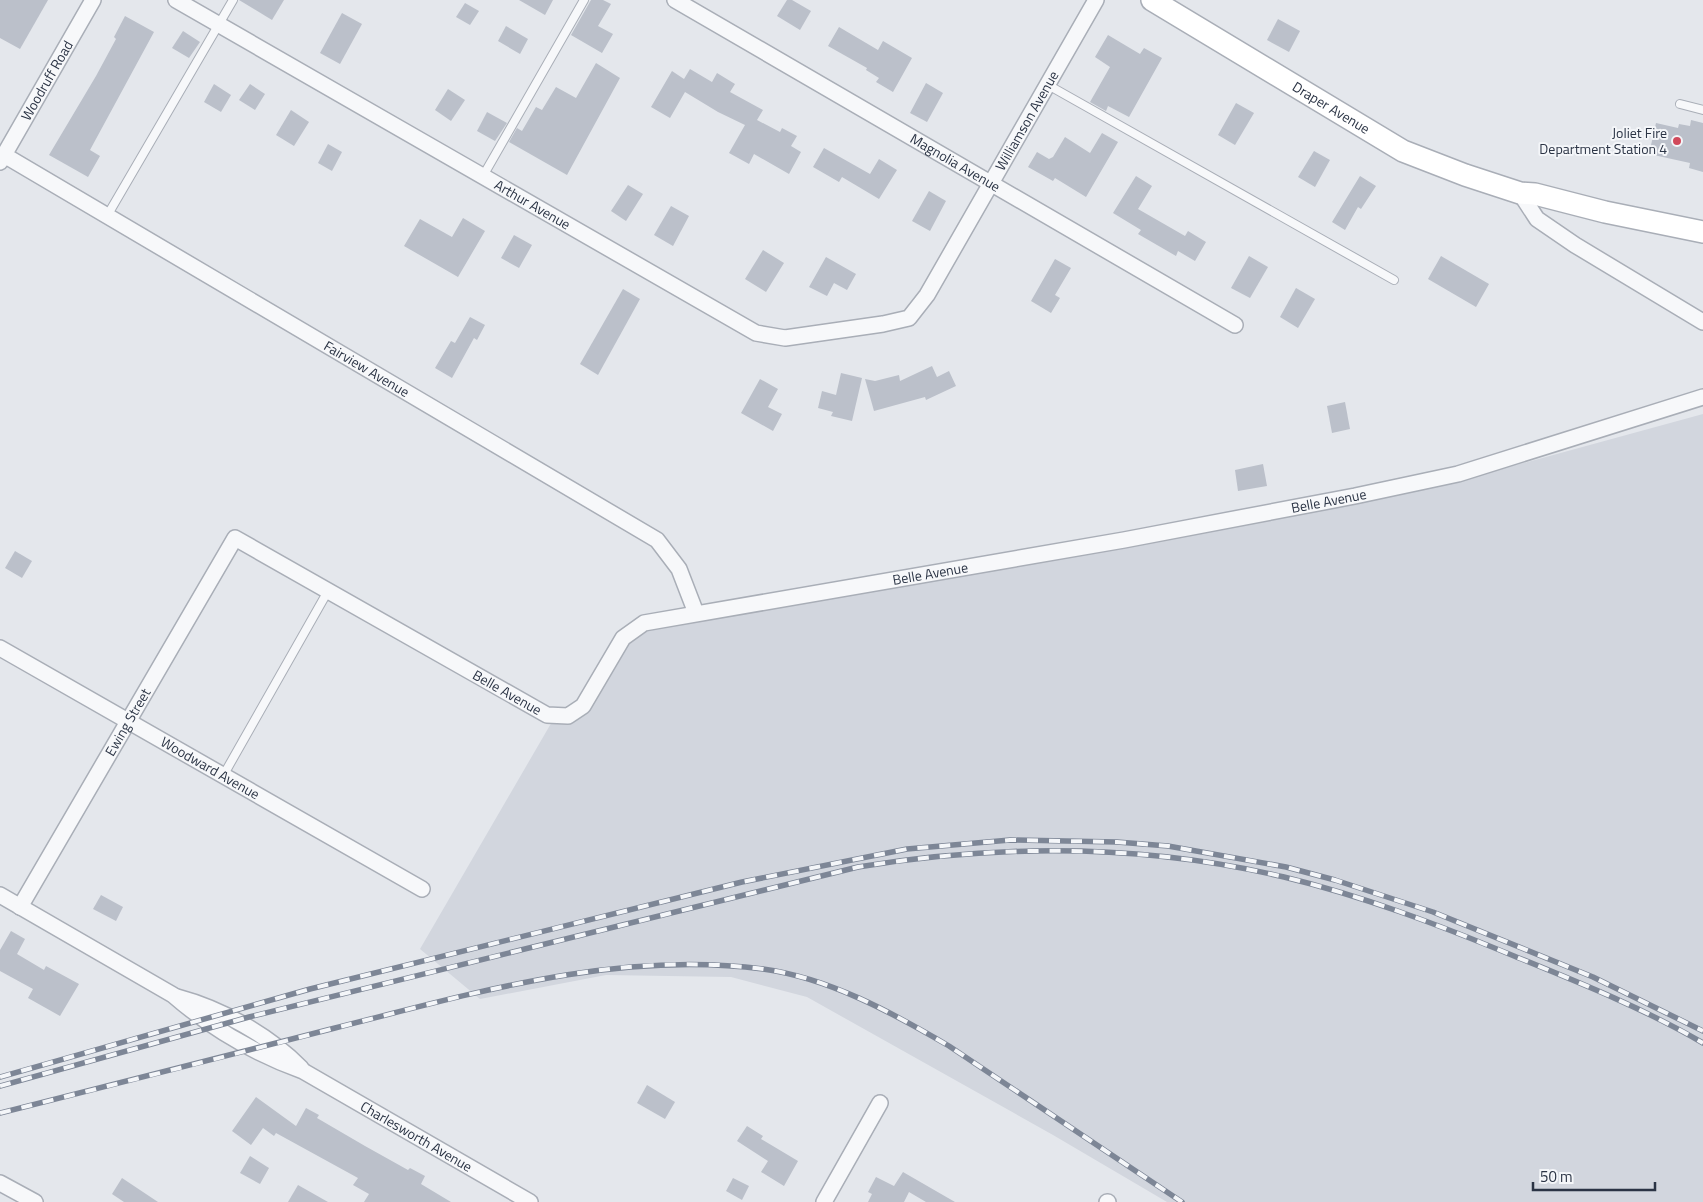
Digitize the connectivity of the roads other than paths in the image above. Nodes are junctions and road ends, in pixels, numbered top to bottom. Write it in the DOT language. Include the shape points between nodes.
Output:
graph roads {
  1 [pos="93,0"];
  2 [pos="176,0"];
  3 [pos="233,0"];
  4 [pos="584,0"];
  5 [pos="675,0"];
  6 [pos="1096,0"];
  7 [pos="1152,0"];
  8 [pos="219,24"];
  9 [pos="1048,85"];
  10 [pos="1680,104"];
  11 [pos="1703,110"];
  12 [pos="4,150"];
  13 [pos="483,176"];
  14 [pos="992,185"];
  15 [pos="1520,193"];
  16 [pos="106,217"];
  17 [pos="1703,232"];
  18 [pos="1394,280"];
  19 [pos="908,318"];
  20 [pos="1703,322"];
  21 [pos="1235,325"];
  22 [pos="1703,398"];
  23 [pos="235,538"];
  24 [pos="328,591"];
  25 [pos="696,613"];
  26 [pos="0,648"];
  27 [pos="128,722"];
  28 [pos="223,776"];
  29 [pos="422,889"];
  30 [pos="0,895"];
  31 [pos="20,907"];
  32 [pos="880,1103"];
  33 [pos="0,1183"];
  34 [pos="35,1202"];
  35 [pos="530,1202"];
  36 [pos="824,1202"];
  1 -- 12 [label="street, Woodruff Road"];
  2 -- 8 [label="street, Arthur Avenue"];
  3 -- 8 [label="lane"];
  4 -- 13 [label="lane"];
  5 -- 14 [label="street, Magnolia Avenue"];
  6 -- 9 [label="street, Williamson Avenue"];
  7 -- 15 [label="street, Draper Avenue" via="1403,151 1465,176"];
  8 -- 13 [label="street, Arthur Avenue"];
  8 -- 16 [label="lane"];
  9 -- 14 [label="street, Williamson Avenue"];
  9 -- 18 [label="lane"];
  10 -- 11 [label="lane"];
  12 -- 16 [label="street, Fairview Avenue"];
  13 -- 19 [label="street, Arthur Avenue" via="756,333 785,338"];
  14 -- 19 [label="street, Williamson Avenue" via="927,295"];
  14 -- 21 [label="street, Magnolia Avenue"];
  15 -- 17 [label="street, Draper Avenue"];
  15 -- 20 [label="street" via="1537,219 1559,235"];
  16 -- 25 [label="street, Fairview Avenue" via="657,540 679,569"];
  22 -- 25 [label="street, Belle Avenue" via="1458,474 1124,540"];
  23 -- 24 [label="street, Belle Avenue"];
  23 -- 27 [label="street, Ewing Street"];
  24 -- 25 [label="street, Belle Avenue" via="547,715 568,716 582,706 623,638 644,623"];
  24 -- 28 [label="lane"];
  26 -- 27 [label="street, Woodward Avenue"];
  27 -- 28 [label="street, Woodward Avenue"];
  27 -- 31 [label="street, Ewing Street"];
  28 -- 29 [label="street, Woodward Avenue"];
  30 -- 31 [label="street, Charlesworth Avenue"];
  31 -- 35 [label="street, Charlesworth Avenue" via="173,996 205,1004 281,1049 303,1071"];
  32 -- 36 [label="street"];
  33 -- 34 [label="street"];
}
